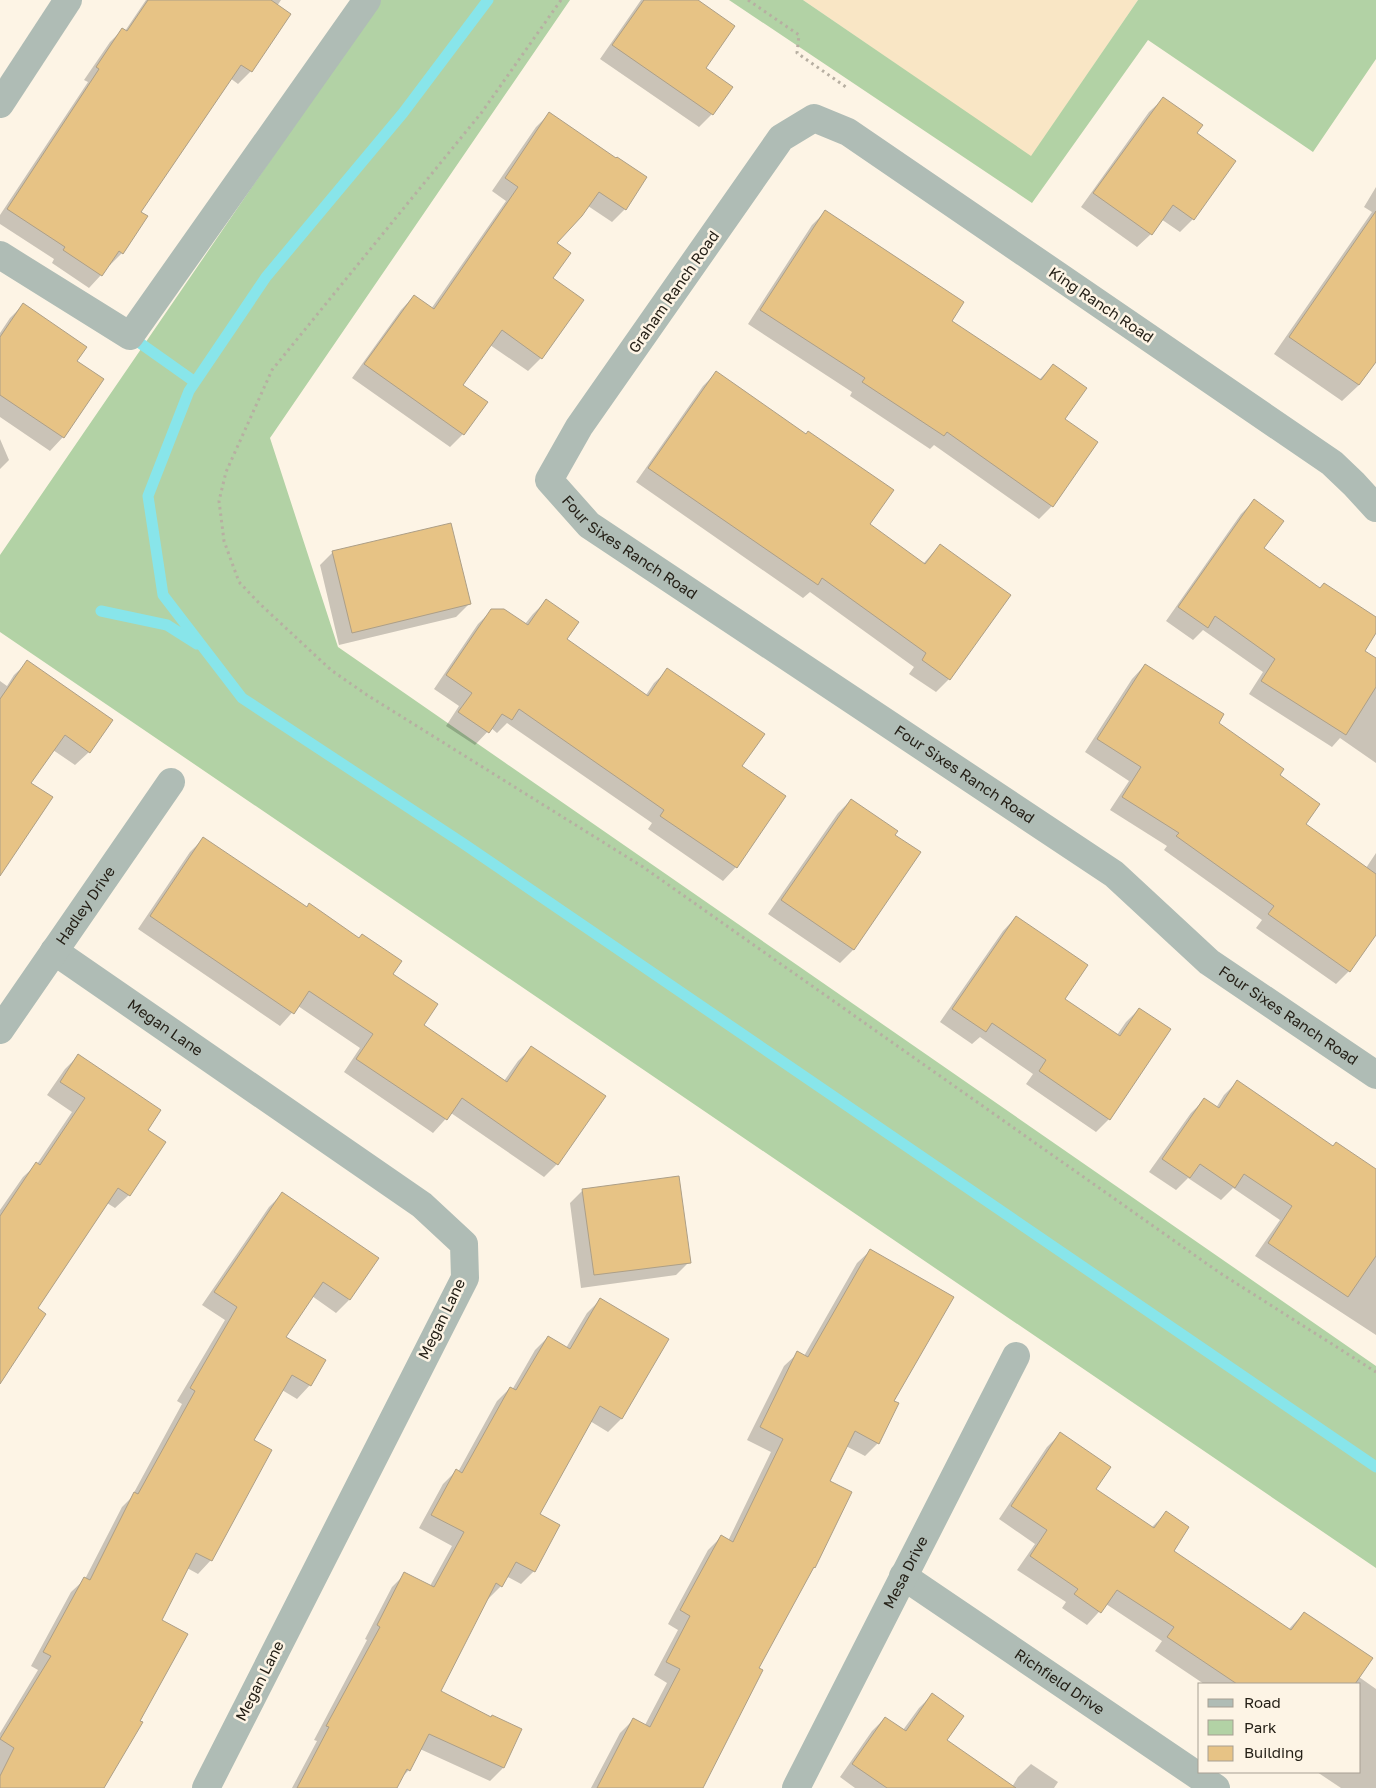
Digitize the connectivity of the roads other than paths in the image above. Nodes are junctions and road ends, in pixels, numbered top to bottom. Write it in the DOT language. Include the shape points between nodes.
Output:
graph roads {
  1 [pos="68,0"];
  2 [pos="367,0"];
  3 [pos="0,104"];
  4 [pos="814,118"];
  5 [pos="0,255"];
  6 [pos="548,480"];
  7 [pos="1376,508"];
  8 [pos="170,782"];
  9 [pos="54,951"];
  10 [pos="0,1030"];
  11 [pos="1375,1071"];
  12 [pos="1016,1356"];
  13 [pos="903,1576"];
  14 [pos="206,1788"];
  15 [pos="796,1788"];
  16 [pos="1216,1788"];
  1 -- 3 [label="street"];
  2 -- 5 [label="street" via="130,336"];
  4 -- 6 [label="street, Graham Ranch Road" via="781,138 579,427"];
  4 -- 7 [label="street, King Ranch Road" via="848,132 1332,463"];
  6 -- 11 [label="street, Four Sixes Ranch Road" via="589,525 1114,874 1209,962"];
  8 -- 9 [label="street, Hadley Drive"];
  9 -- 10 [label="street, Hadley Drive"];
  9 -- 14 [label="street, Megan Lane" via="422,1205 464,1244 465,1278"];
  12 -- 13 [label="street, Mesa Drive"];
  13 -- 15 [label="street, Mesa Drive"];
  13 -- 16 [label="street, Richfield Drive"];
}
